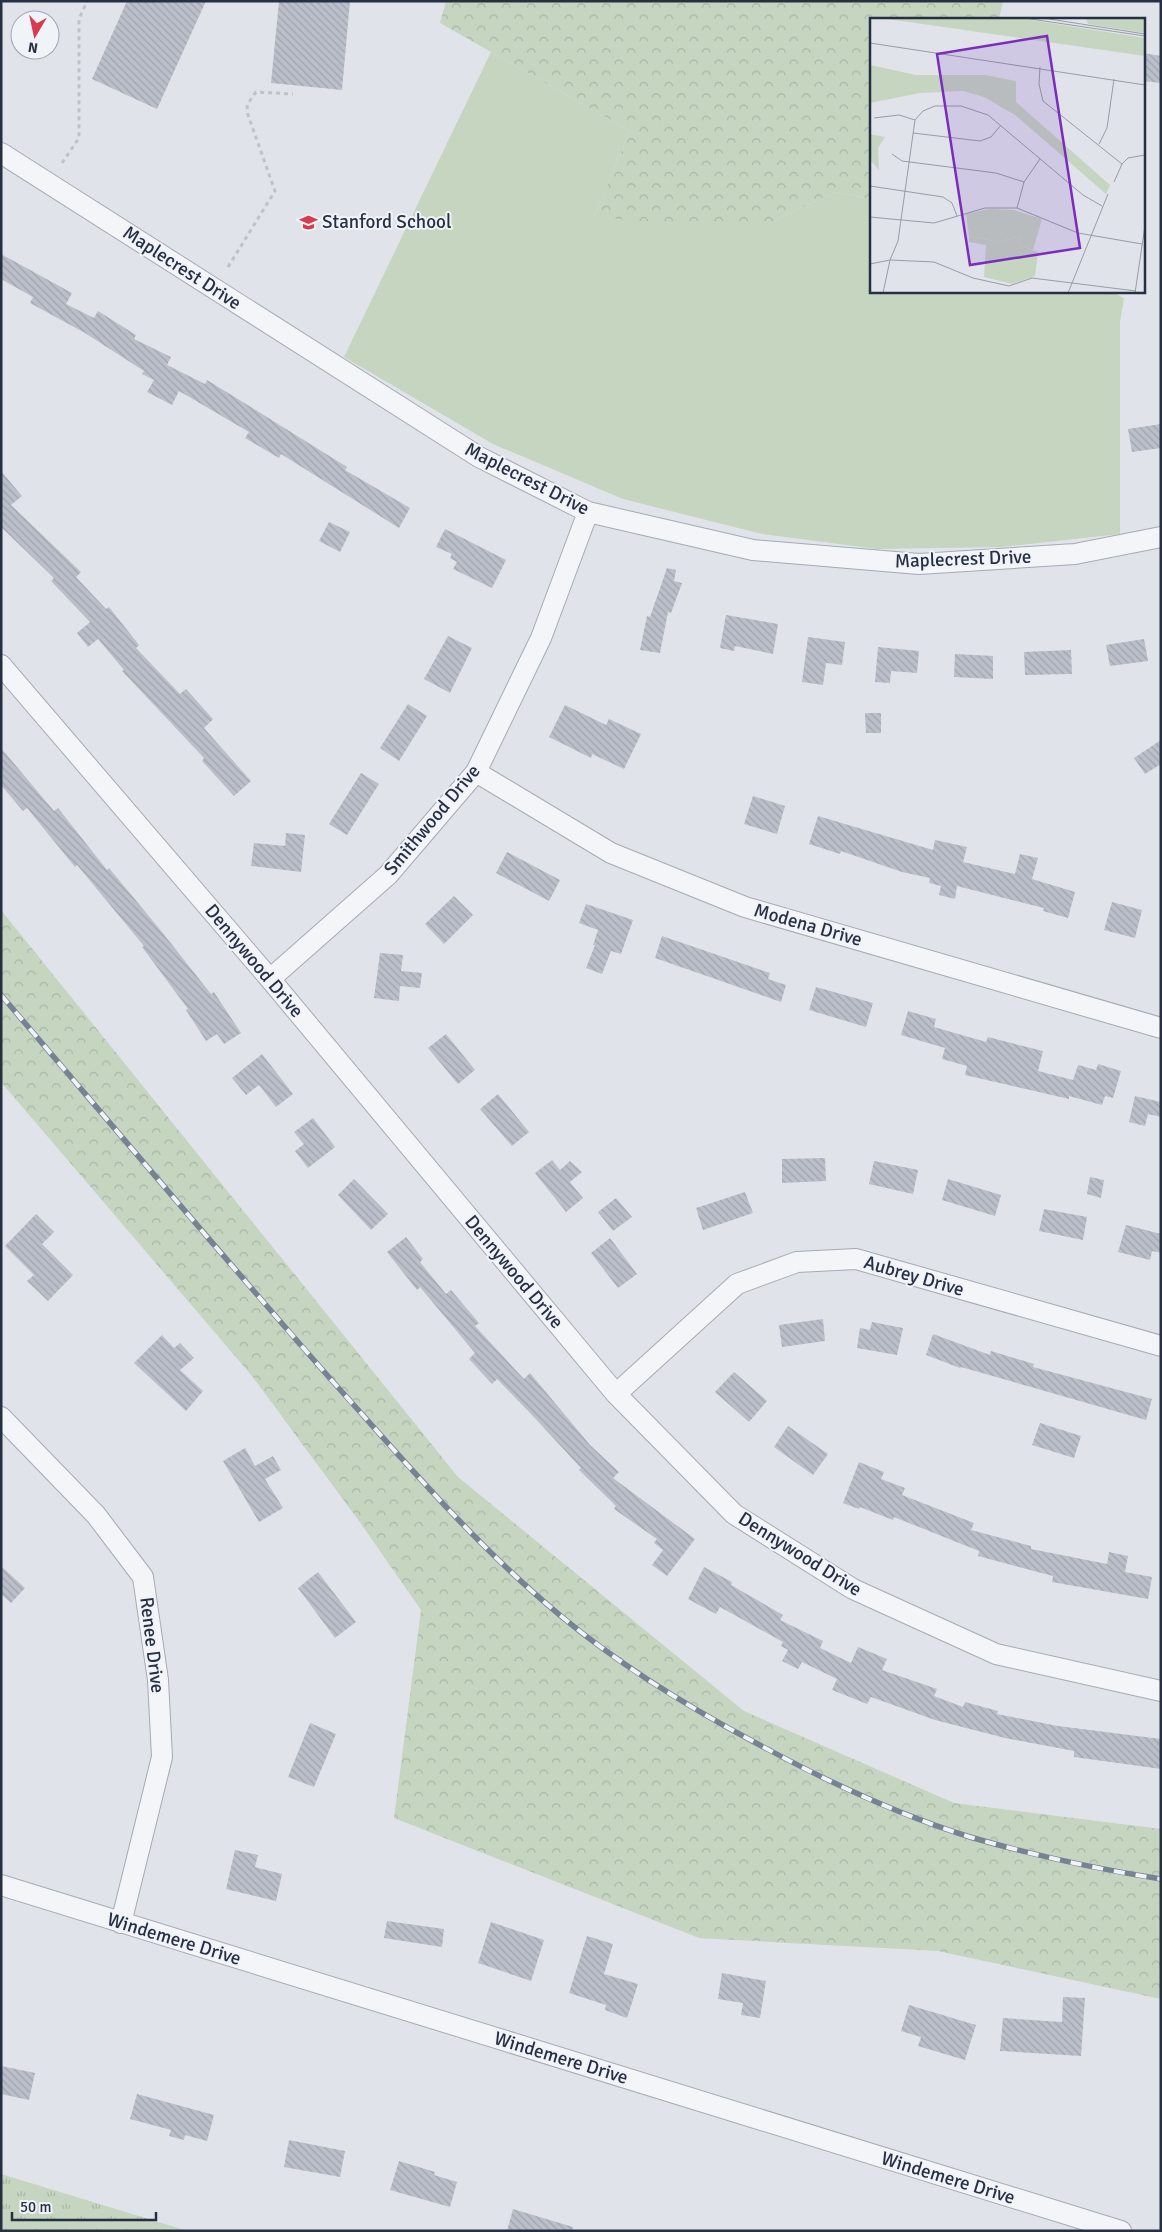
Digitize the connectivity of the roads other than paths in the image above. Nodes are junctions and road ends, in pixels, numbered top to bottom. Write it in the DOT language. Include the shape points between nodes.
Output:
graph roads {
  1 [pos="1,152"];
  2 [pos="588,512"];
  3 [pos="1161,537"];
  4 [pos="1,665"];
  5 [pos="476,772"];
  6 [pos="270,979"];
  7 [pos="1161,1028"];
  8 [pos="1161,1346"];
  9 [pos="616,1394"];
  10 [pos="1,1417"];
  11 [pos="1161,1691"];
  12 [pos="1,1885"];
  13 [pos="121,1923"];
  14 [pos="1121,2231"];
  1 -- 2 [label="street, Maplecrest Drive" via="479,458"];
  2 -- 3 [label="street, Maplecrest Drive" via="753,550 920,564 1074,554"];
  2 -- 5 [label="street, Smithwood Drive" via="541,638"];
  4 -- 6 [label="street, Dennywood Drive"];
  5 -- 6 [label="street, Smithwood Drive" via="388,875"];
  5 -- 7 [label="street, Modena Drive" via="611,853 745,907"];
  6 -- 9 [label="street, Dennywood Drive"];
  8 -- 9 [label="street, Aubrey Drive" via="856,1259 797,1262 737,1284"];
  9 -- 11 [label="street, Dennywood Drive" via="734,1514 853,1589 996,1654"];
  10 -- 13 [label="street, Renee Drive" via="96,1515 143,1577 158,1680 162,1757"];
  12 -- 13 [label="street, Windemere Drive"];
  13 -- 14 [label="street, Windemere Drive"];
}
